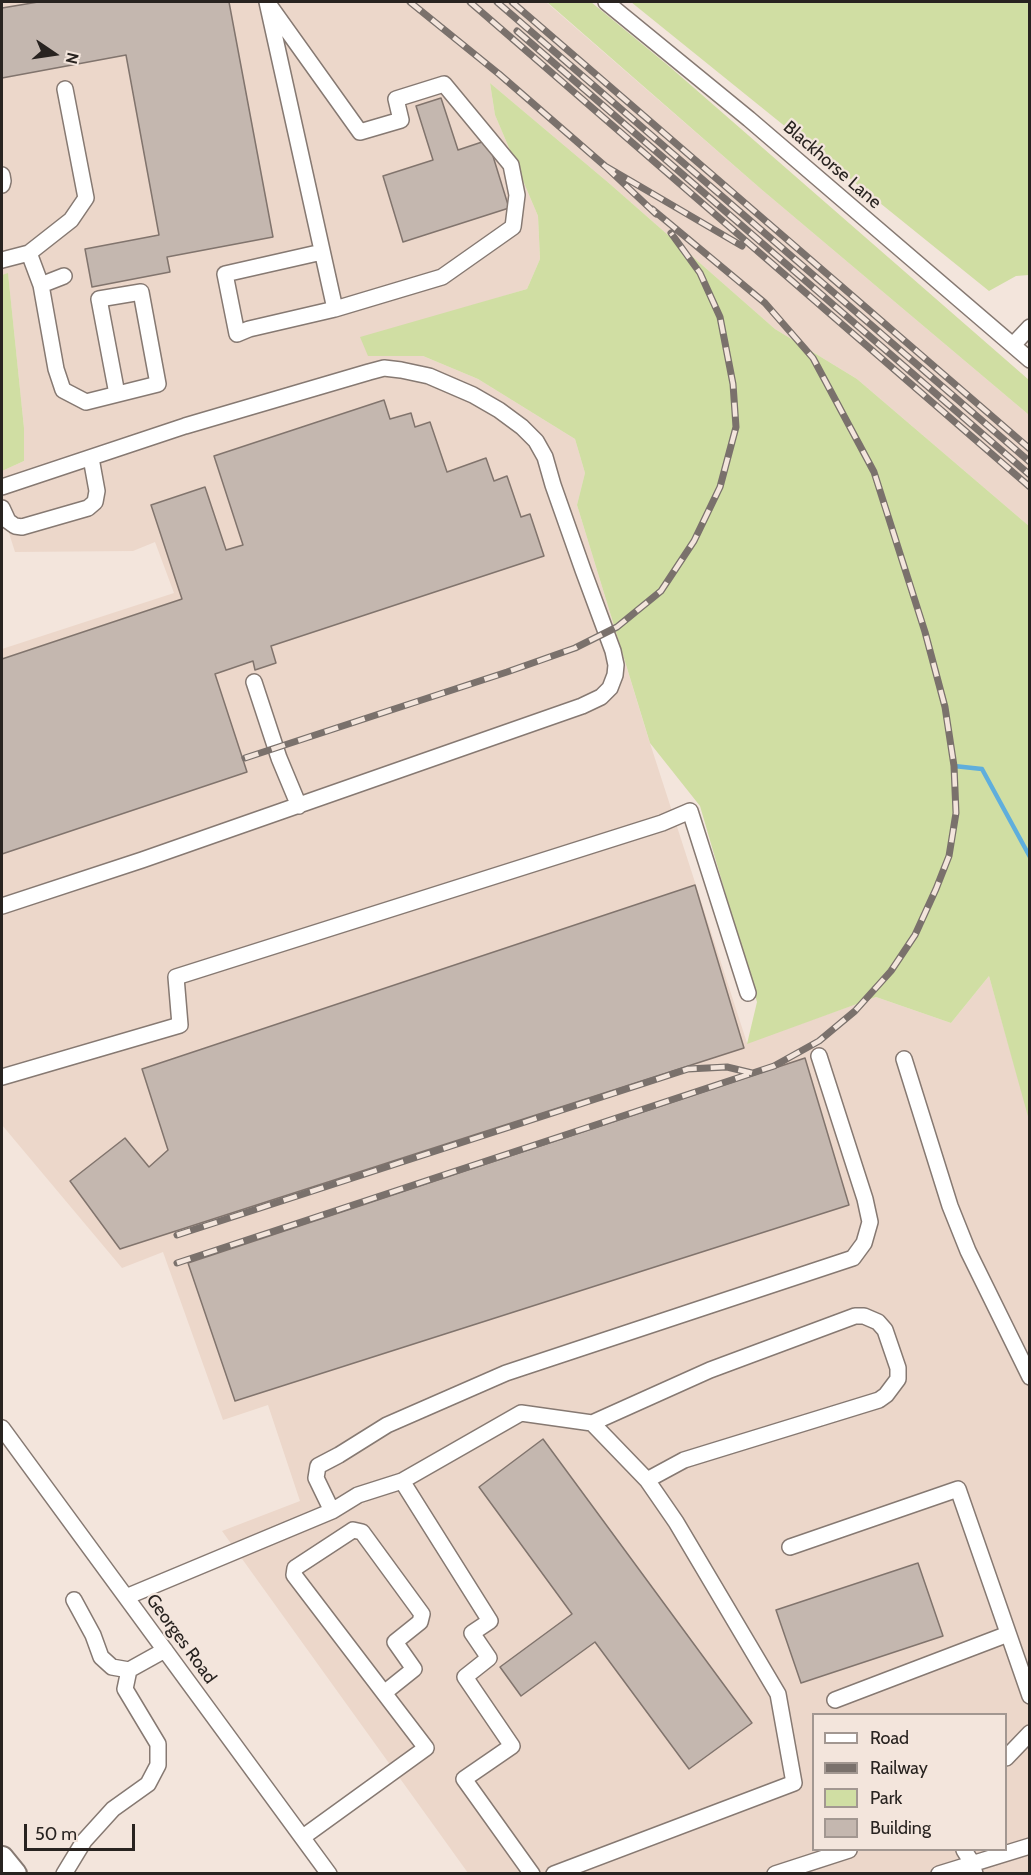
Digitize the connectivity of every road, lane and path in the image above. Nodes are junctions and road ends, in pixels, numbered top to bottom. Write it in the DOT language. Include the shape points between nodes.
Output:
graph roads {
  1 [pos="267,2"];
  2 [pos="606,2"];
  3 [pos="65,89"];
  4 [pos="322,252"];
  5 [pos="29,253"];
  6 [pos="2,260"];
  7 [pos="64,276"];
  8 [pos="41,285"];
  9 [pos="335,309"];
  10 [pos="1029,327"];
  11 [pos="1013,345"];
  12 [pos="1029,360"];
  13 [pos="117,394"];
  14 [pos="91,458"];
  15 [pos="2,487"];
  16 [pos="2,508"];
  17 [pos="254,682"];
  18 [pos="298,806"];
  19 [pos="2,906"];
  20 [pos="748,993"];
  21 [pos="819,1056"];
  22 [pos="904,1059"];
  23 [pos="2,1077"];
  24 [pos="1029,1377"];
  25 [pos="592,1423"];
  26 [pos="2,1428"];
  27 [pos="647,1480"];
  28 [pos="402,1481"];
  29 [pos="332,1511"];
  30 [pos="790,1547"];
  31 [pos="126,1598"];
  32 [pos="74,1600"];
  33 [pos="1008,1634"];
  34 [pos="165,1650"];
  35 [pos="129,1670"];
  36 [pos="384,1693"];
  37 [pos="1029,1696"];
  38 [pos="835,1700"];
  39 [pos="1029,1733"];
  40 [pos="1024,1743"];
  41 [pos="1007,1756"];
  42 [pos="303,1837"];
  43 [pos="1029,1846"];
  44 [pos="846,1851"];
  45 [pos="964,1851"];
  46 [pos="2,1857"];
  47 [pos="974,1868"];
  48 [pos="15,1874"];
  49 [pos="64,1874"];
  50 [pos="330,1874"];
  51 [pos="532,1874"];
  52 [pos="554,1874"];
  53 [pos="775,1874"];
  54 [pos="939,1874"];
  1 -- 4 [label="street"];
  1 -- 9 [label="street" via="360,132 401,120 396,99 444,84 511,165 517,195 513,226 442,277"];
  2 -- 11 [label="street, Blackhorse Lane"];
  3 -- 5 [label="street" via="86,198 71,220"];
  4 -- 9 [label="street"];
  4 -- 9 [label="street" via="225,274 237,334"];
  5 -- 6 [label="street"];
  5 -- 8 [label="street"];
  7 -- 8 [label="street"];
  8 -- 13 [label="street" via="63,390 86,402"];
  10 -- 11 [label="street"];
  11 -- 12 [label="street, Blackhorse Lane"];
  13 -- 13 [label="street" via="159,384 141,292 99,299"];
  14 -- 15 [label="street"];
  14 -- 16 [label="street" via="97,491 95,502 88,508 22,527 8,521"];
  14 -- 18 [label="street" via="384,368 429,376 473,395 499,410 536,441 614,651 615,675 610,688 582,706"];
  17 -- 18 [label="street"];
  18 -- 19 [label="street"];
  20 -- 23 [label="street" via="690,811 176,977 180,1025"];
  21 -- 29 [label="street" via="870,1222 864,1243 853,1258 506,1373 387,1425 318,1466 316,1478"];
  22 -- 24 [label="street" via="950,1206"];
  25 -- 27 [label="street"];
  25 -- 27 [label="street" via="710,1370 855,1316 878,1322 885,1330 898,1379 879,1400 684,1460"];
  25 -- 28 [label="street" via="520,1413"];
  26 -- 31 [label="street, Georges Road"];
  27 -- 52 [label="street" via="778,1694 794,1783"];
  28 -- 29 [label="street" via="358,1495"];
  28 -- 51 [label="street" via="490,1621 472,1633 489,1658 465,1677 512,1746 464,1779"];
  29 -- 31 [label="street"];
  30 -- 33 [label="street" via="958,1489"];
  31 -- 34 [label="street, Georges Road"];
  32 -- 35 [label="street" via="101,1658 112,1667"];
  33 -- 37 [label="street"];
  33 -- 38 [label="street"];
  34 -- 35 [label="street"];
  34 -- 42 [label="street, Georges Road"];
  35 -- 49 [label="street" via="125,1689 158,1744 158,1765 148,1784 113,1809 84,1841"];
  36 -- 36 [label="street" via="294,1575 295,1568 353,1530 362,1532 422,1614 420,1622 395,1642 414,1669"];
  36 -- 42 [label="street" via="426,1748"];
  39 -- 40 [label="street"];
  40 -- 41 [label="street"];
  42 -- 50 [label="street, Georges Road"];
  43 -- 47 [label="street"];
  44 -- 53 [label="street"];
  45 -- 47 [label="street"];
  46 -- 48 [label="highway"];
  47 -- 54 [label="street"];
}
